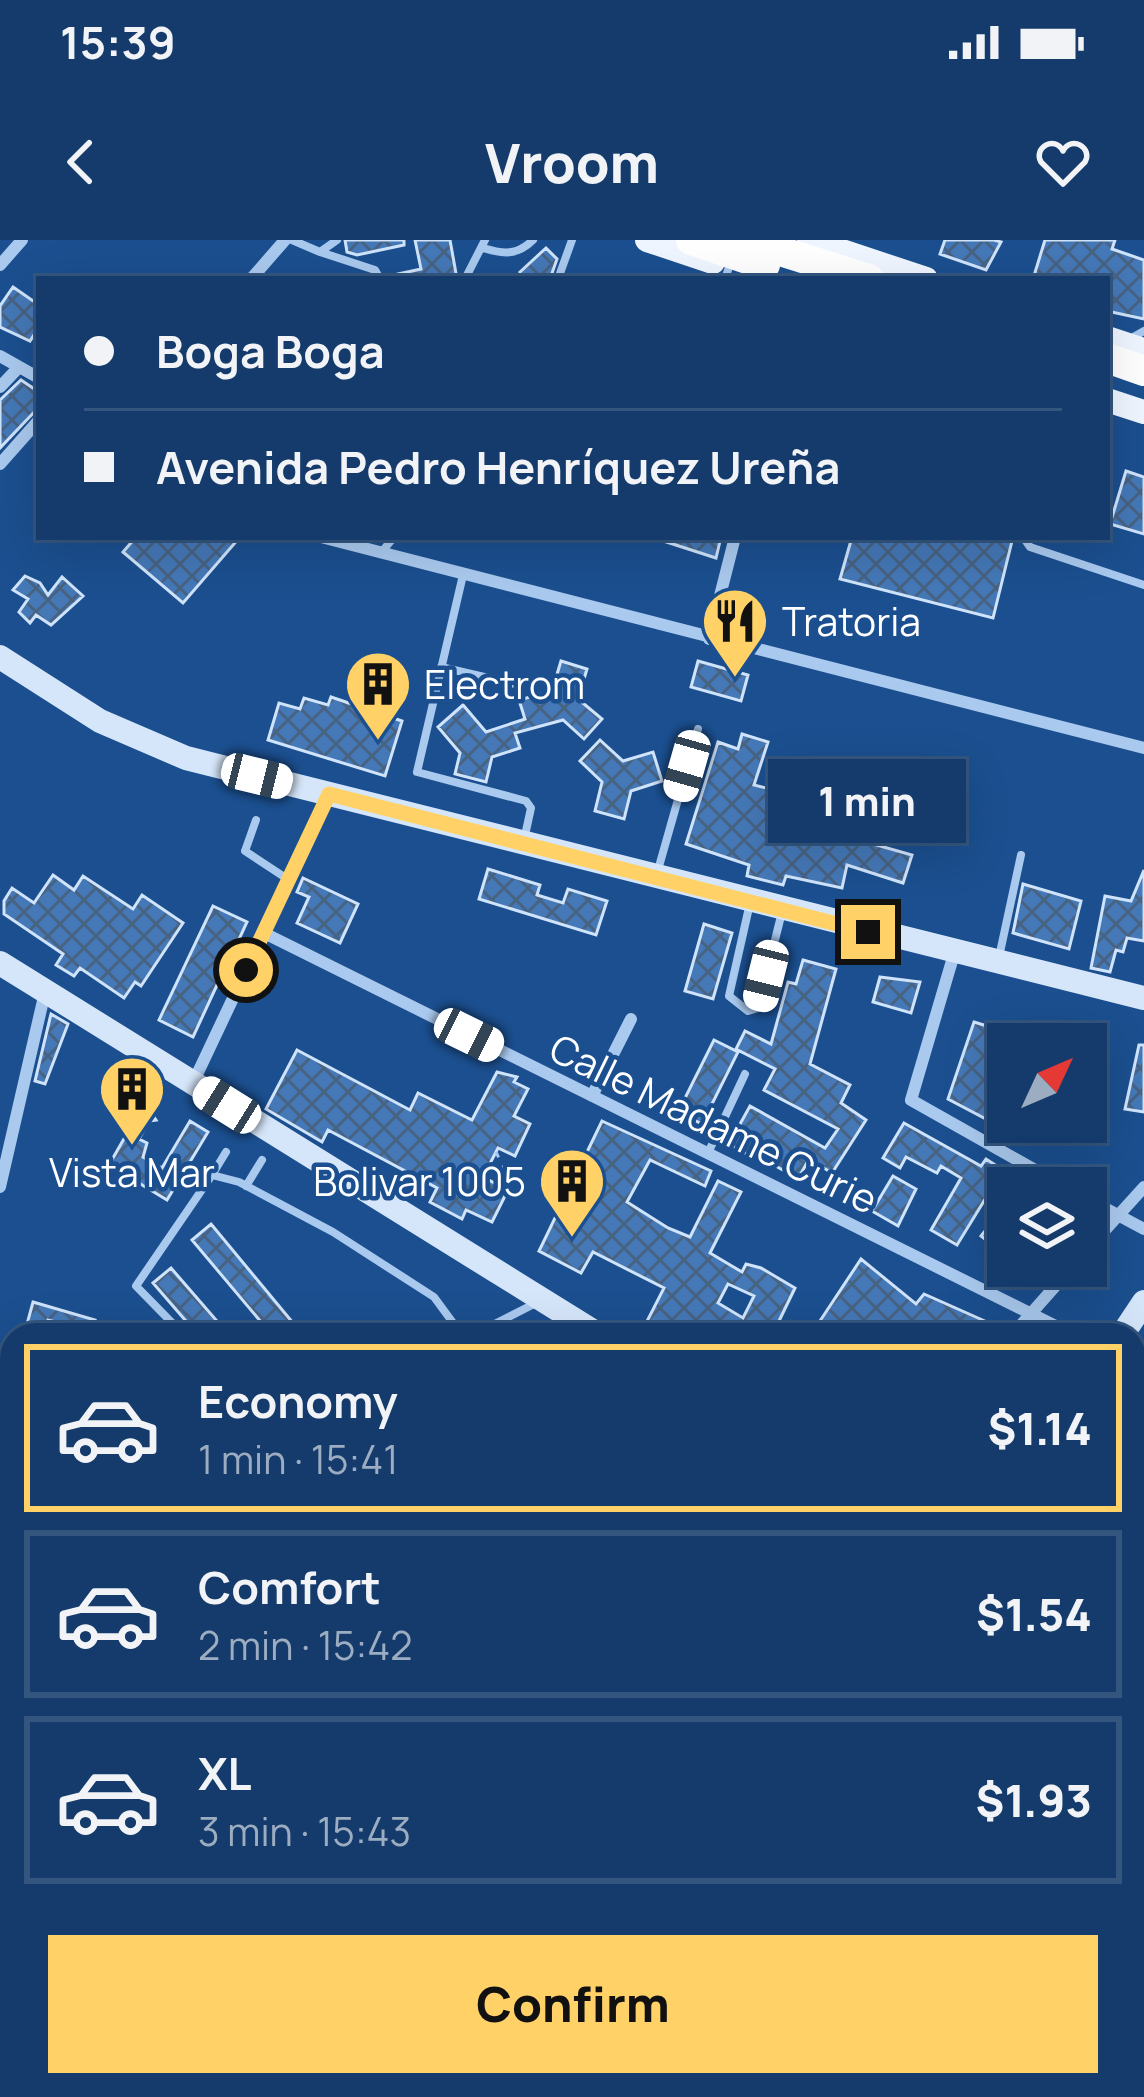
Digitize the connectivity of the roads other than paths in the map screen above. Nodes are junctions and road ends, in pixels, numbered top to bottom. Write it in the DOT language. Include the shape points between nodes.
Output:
graph roads {
  1 [pos="22,240"];
  2 [pos="288,240"];
  3 [pos="337,240"];
  4 [pos="533,240"];
  5 [pos="572,240"];
  6 [pos="647,240"];
  7 [pos="662,240"];
  8 [pos="691,240"];
  9 [pos="826,243"];
  10 [pos="484,244"];
  11 [pos="320,252"];
  12 [pos="732,260"];
  13 [pos="0,265"];
  14 [pos="254,276"];
  15 [pos="378,276"];
  16 [pos="467,276"];
  17 [pos="559,276"];
  18 [pos="796,276"];
  19 [pos="847,276"];
  20 [pos="918,276"];
  21 [pos="1125,344"];
  22 [pos="0,356"];
  23 [pos="19,367"];
  24 [pos="1144,370"];
  25 [pos="36,376"];
  26 [pos="1110,378"];
  27 [pos="0,387"];
  28 [pos="1110,401"];
  29 [pos="1142,407"];
  30 [pos="36,423"];
  31 [pos="0,464"];
  32 [pos="331,540"];
  33 [pos="392,540"];
  34 [pos="734,540"];
  35 [pos="1024,540"];
  36 [pos="380,554"];
  37 [pos="463,575"];
  38 [pos="1144,585"];
  39 [pos="709,639"];
  40 [pos="0,657"];
  41 [pos="441,668"];
  42 [pos="515,684"];
  43 [pos="698,729"];
  44 [pos="1144,748"];
  45 [pos="329,794"];
  46 [pos="256,820"];
  47 [pos="523,843"];
  48 [pos="1021,855"];
  49 [pos="656,878"];
  50 [pos="289,880"];
  51 [pos="751,902"];
  52 [pos="782,910"];
  53 [pos="264,933"];
  54 [pos="954,954"];
  55 [pos="0,963"];
  56 [pos="998,964"];
  57 [pos="45,992"];
  58 [pos="1144,998"];
  59 [pos="631,1019"];
  60 [pos="745,1074"];
  61 [pos="193,1083"];
  62 [pos="592,1096"];
  63 [pos="226,1152"];
  64 [pos="708,1154"];
  65 [pos="262,1160"];
  66 [pos="1030,1167"];
  67 [pos="212,1175"];
  68 [pos="246,1186"];
  69 [pos="1144,1186"];
  70 [pos="0,1187"];
  71 [pos="1107,1210"];
  72 [pos="1118,1216"];
  73 [pos="1107,1228"];
  74 [pos="1144,1228"];
  75 [pos="1055,1287"];
  76 [pos="543,1300"];
  77 [pos="1031,1314"];
  78 [pos="172,1323"];
  79 [pos="453,1323"];
  80 [pos="497,1323"];
  81 [pos="580,1323"];
  82 [pos="1023,1323"];
  83 [pos="1049,1323"];
  84 [pos="44,2097"];
  85 [pos="90,2097"];
  1 -- 13 [label="street"];
  2 -- 11 [label="lane"];
  2 -- 14 [label="street"];
  3 -- 11 [label="lane"];
  4 -- 10 [label="lane" via="501,254"];
  5 -- 17 [label="lane"];
  6 -- 12 [label="main road"];
  7 -- 12 [label="highway"];
  8 -- 12 [label="highway"];
  9 -- 20 [label="main road"];
  10 -- 16 [label="lane"];
  11 -- 15 [label="lane"];
  12 -- 18 [label="highway"];
  12 -- 19 [label="highway"];
  21 -- 24 [label="highway"];
  22 -- 23 [label="street"];
  23 -- 25 [label="street"];
  23 -- 27 [label="street"];
  26 -- 29 [label="highway"];
  28 -- 29 [label="main road"];
  30 -- 31 [label="street"];
  32 -- 36 [label="street"];
  33 -- 36 [label="lane"];
  34 -- 39 [label="street"];
  35 -- 38 [label="lane"];
  36 -- 37 [label="street"];
  37 -- 39 [label="street"];
  37 -- 41 [label="lane"];
  39 -- 44 [label="street"];
  40 -- 45 [label="main road" via="148,744"];
  41 -- 42 [label="lane"];
  41 -- 47 [label="lane" via="418,774 526,801 532,808"];
  43 -- 49 [label="lane"];
  45 -- 47 [label="main road"];
  45 -- 50 [label="street"];
  46 -- 50 [label="lane" via="245,850"];
  47 -- 49 [label="main road"];
  48 -- 56 [label="lane"];
  49 -- 51 [label="main road"];
  50 -- 53 [label="street"];
  51 -- 52 [label="main road"];
  51 -- 52 [label="lane" via="729,996 748,1012 758,1008"];
  52 -- 54 [label="main road"];
  53 -- 61 [label="street"];
  53 -- 62 [label="street, Calle Madame Curie"];
  54 -- 56 [label="main road"];
  54 -- 66 [label="street" via="911,1100"];
  55 -- 57 [label="main road"];
  56 -- 58 [label="main road"];
  57 -- 61 [label="main road"];
  57 -- 70 [label="street"];
  59 -- 62 [label="street"];
  60 -- 64 [label="lane"];
  61 -- 76 [label="main road"];
  62 -- 64 [label="street, Calle Madame Curie"];
  63 -- 67 [label="lane"];
  64 -- 77 [label="street, Calle Madame Curie"];
  65 -- 68 [label="lane"];
  67 -- 68 [label="lane"];
  67 -- 78 [label="lane" via="136,1286"];
  68 -- 79 [label="lane" via="434,1297"];
  69 -- 72 [label="street"];
  71 -- 72 [label="street"];
  72 -- 73 [label="street"];
  72 -- 74 [label="street"];
  75 -- 77 [label="street"];
  76 -- 80 [label="lane"];
  76 -- 81 [label="main road"];
  77 -- 82 [label="street"];
  77 -- 83 [label="street, Calle Madame Curie"];
  84 -- 85 [label="street"];
}
